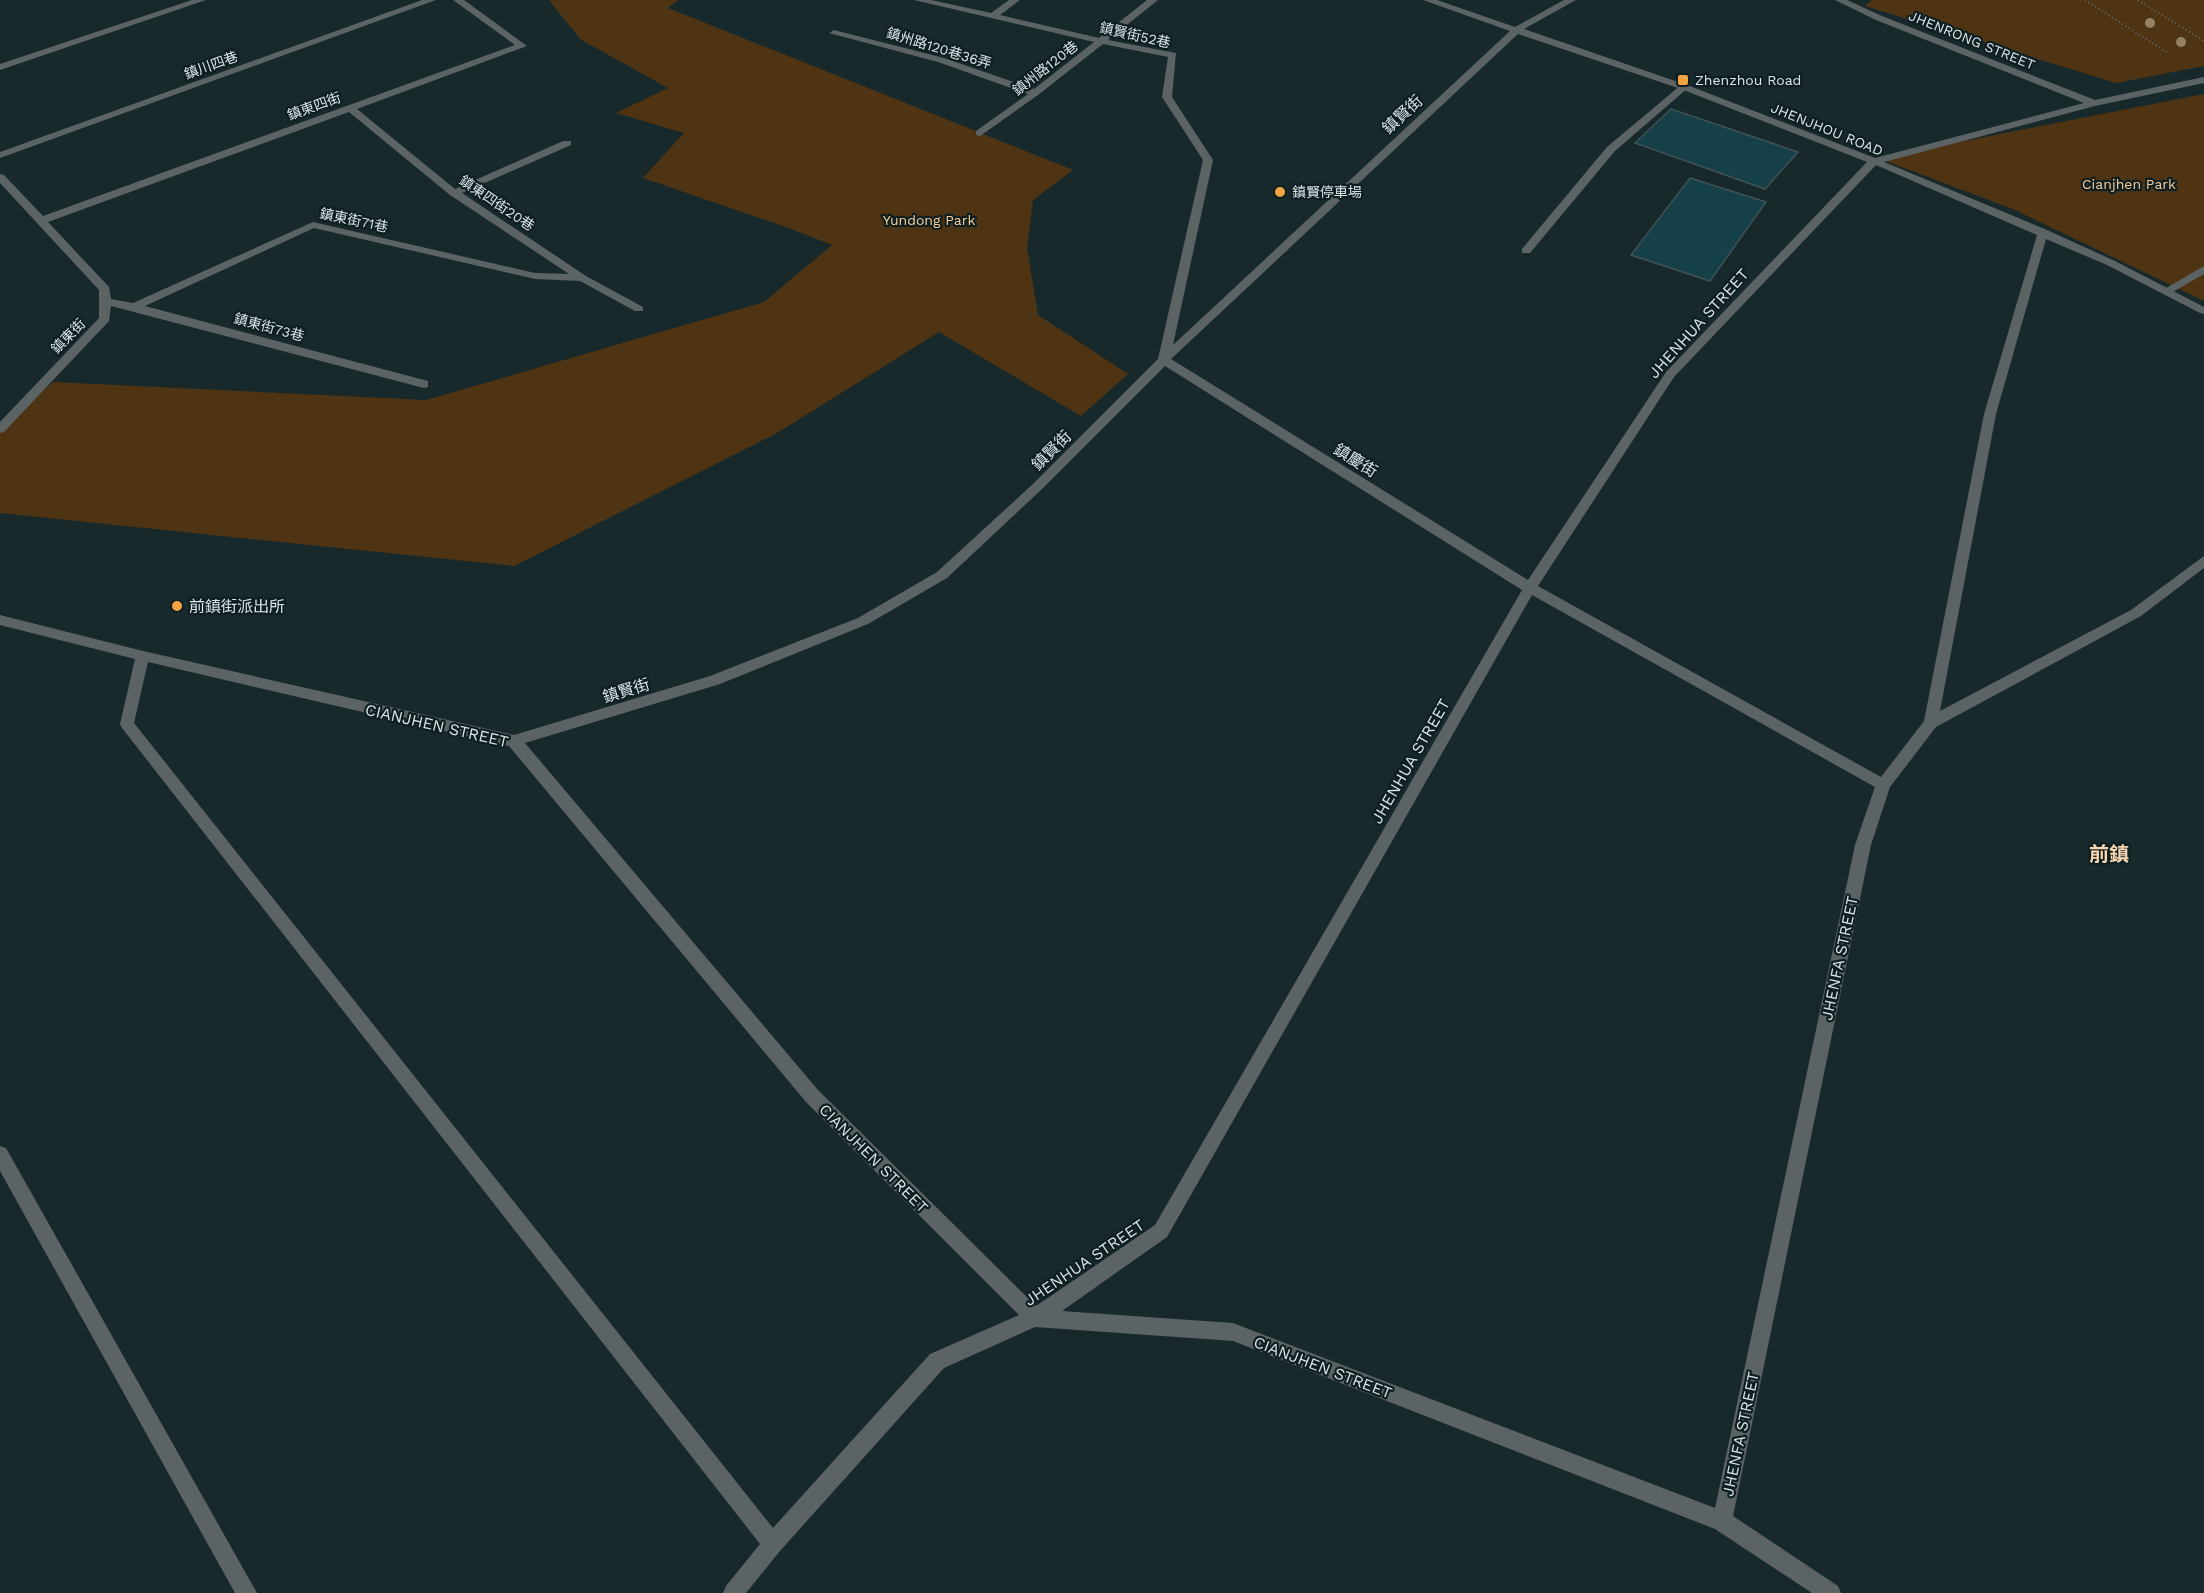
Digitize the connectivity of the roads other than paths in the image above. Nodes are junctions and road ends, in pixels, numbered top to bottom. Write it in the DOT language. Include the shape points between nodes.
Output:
graph roads {
  1 [pos="201,0"];
  2 [pos="430,0"];
  3 [pos="458,0"];
  4 [pos="919,0"];
  5 [pos="1015,0"];
  6 [pos="1153,0"];
  7 [pos="1428,0"];
  8 [pos="1571,0"];
  9 [pos="1840,0"];
  10 [pos="992,17"];
  11 [pos="1516,30"];
  12 [pos="834,33"];
  13 [pos="1101,41"];
  14 [pos="0,67"];
  15 [pos="2204,80"];
  16 [pos="1684,87"];
  17 [pos="1035,93"];
  18 [pos="2094,103"];
  19 [pos="349,107"];
  20 [pos="980,133"];
  21 [pos="567,143"];
  22 [pos="0,155"];
  23 [pos="1874,162"];
  24 [pos="0,177"];
  25 [pos="454,193"];
  26 [pos="42,220"];
  27 [pos="2043,232"];
  28 [pos="1526,251"];
  29 [pos="2204,269"];
  30 [pos="582,278"];
  31 [pos="2167,291"];
  32 [pos="105,301"];
  33 [pos="134,307"];
  34 [pos="639,309"];
  35 [pos="2204,311"];
  36 [pos="1164,360"];
  37 [pos="424,384"];
  38 [pos="0,429"];
  39 [pos="2204,561"];
  40 [pos="1530,588"];
  41 [pos="0,620"];
  42 [pos="143,656"];
  43 [pos="1931,723"];
  44 [pos="514,741"];
  45 [pos="1883,785"];
  46 [pos="0,1154"];
  47 [pos="1035,1318"];
  48 [pos="1722,1521"];
  49 [pos="772,1544"];
  50 [pos="247,1593"];
  51 [pos="733,1593"];
  52 [pos="1830,1593"];
  1 -- 14 [label="street"];
  2 -- 22 [label="street, 鎮川四巷"];
  3 -- 19 [label="street, 鎮東四街" via="522,46"];
  4 -- 10 [label="street, 鎮賢街52巷"];
  5 -- 10 [label="street"];
  6 -- 13 [label="street, 鎮州路120巷"];
  7 -- 11 [label="street, JHENJHOU ROAD"];
  8 -- 11 [label="street, 鎮賢街"];
  9 -- 18 [label="street, JHENRONG STREET"];
  10 -- 13 [label="street, 鎮賢街52巷"];
  11 -- 16 [label="street, JHENJHOU ROAD"];
  11 -- 36 [label="street, 鎮賢街"];
  12 -- 17 [label="street, 鎮州路120巷36弄" via="941,60"];
  13 -- 17 [label="street, 鎮州路120巷"];
  13 -- 36 [label="street, 鎮賢街52巷" via="1173,55 1167,97 1208,160"];
  15 -- 18 [label="street"];
  16 -- 23 [label="street, JHENJHOU ROAD"];
  16 -- 28 [label="street" via="1611,149"];
  17 -- 20 [label="street, 鎮州路120巷"];
  18 -- 23 [label="street"];
  19 -- 25 [label="street, 鎮東四街20巷"];
  19 -- 26 [label="street, 鎮東四街"];
  21 -- 25 [label="street"];
  23 -- 27 [label="street, JHENJHOU ROAD"];
  23 -- 40 [label="street, JHENHUA STREET" via="1670,375"];
  24 -- 26 [label="street"];
  25 -- 30 [label="street, 鎮東四街20巷"];
  26 -- 32 [label="street" via="105,289"];
  27 -- 31 [label="street, JHENJHOU ROAD"];
  27 -- 43 [label="street" via="1990,414"];
  29 -- 31 [label="street"];
  30 -- 33 [label="street, 鎮東街71巷" via="535,276 313,225"];
  30 -- 34 [label="street, 鎮東四街20巷"];
  31 -- 35 [label="street, JHENJHOU ROAD"];
  32 -- 33 [label="street, 鎮東街73巷"];
  32 -- 38 [label="street, 鎮東街" via="105,319"];
  33 -- 37 [label="street, 鎮東街73巷"];
  36 -- 40 [label="street, 鎮慶街"];
  36 -- 44 [label="street, 鎮賢街" via="942,575 863,621 715,680"];
  39 -- 43 [label="street, JHENFA STREET" via="2136,613"];
  40 -- 45 [label="street, 鎮慶街"];
  40 -- 47 [label="street, JHENHUA STREET" via="1161,1232"];
  41 -- 42 [label="street, CIANJHEN STREET"];
  42 -- 44 [label="street, CIANJHEN STREET"];
  42 -- 49 [label="street" via="127,724"];
  43 -- 45 [label="street, JHENFA STREET"];
  44 -- 47 [label="street, CIANJHEN STREET" via="812,1096"];
  45 -- 48 [label="street, JHENFA STREET" via="1863,845"];
  46 -- 50 [label="street"];
  47 -- 48 [label="street, CIANJHEN STREET" via="1233,1332"];
  47 -- 49 [label="street, JHENHUA STREET" via="937,1361"];
  48 -- 52 [label="street, CIANJHEN STREET"];
  49 -- 51 [label="street, JHENHUA STREET"];
}
